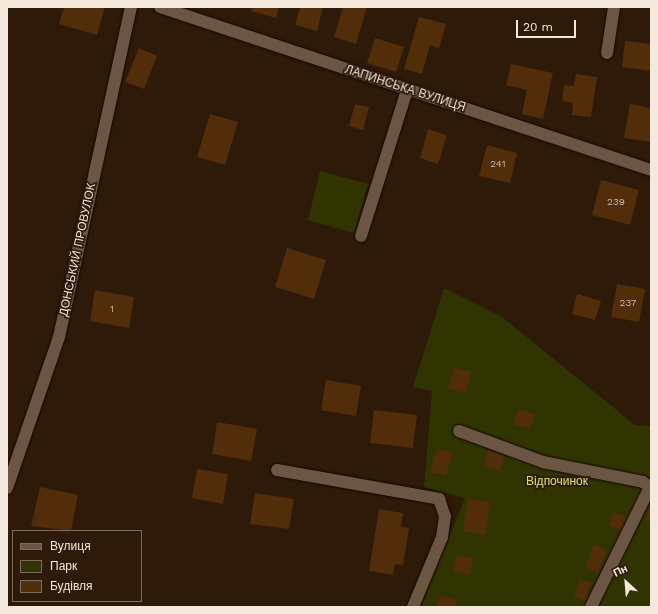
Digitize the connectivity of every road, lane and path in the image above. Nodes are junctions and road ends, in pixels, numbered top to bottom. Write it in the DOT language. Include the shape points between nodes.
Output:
graph roads {
  1 [pos="131,7"];
  2 [pos="160,7"];
  3 [pos="614,7"];
  4 [pos="607,52"];
  5 [pos="408,90"];
  6 [pos="651,170"];
  7 [pos="361,236"];
  8 [pos="459,431"];
  9 [pos="277,470"];
  10 [pos="7,488"];
  11 [pos="413,607"];
  12 [pos="591,607"];
  1 -- 10 [label="street, ДОНСЬКИЙ ПРОВУЛОК" via="59,337"];
  2 -- 5 [label="street, ЛАПИНСЬКА ВУЛИЦЯ"];
  3 -- 4 [label="street"];
  5 -- 6 [label="street, ЛАПИНСЬКА ВУЛИЦЯ"];
  5 -- 7 [label="street"];
  8 -- 12 [label="street" via="543,462 643,482 650,487"];
  9 -- 11 [label="street" via="439,499 445,516 442,536"];
}
